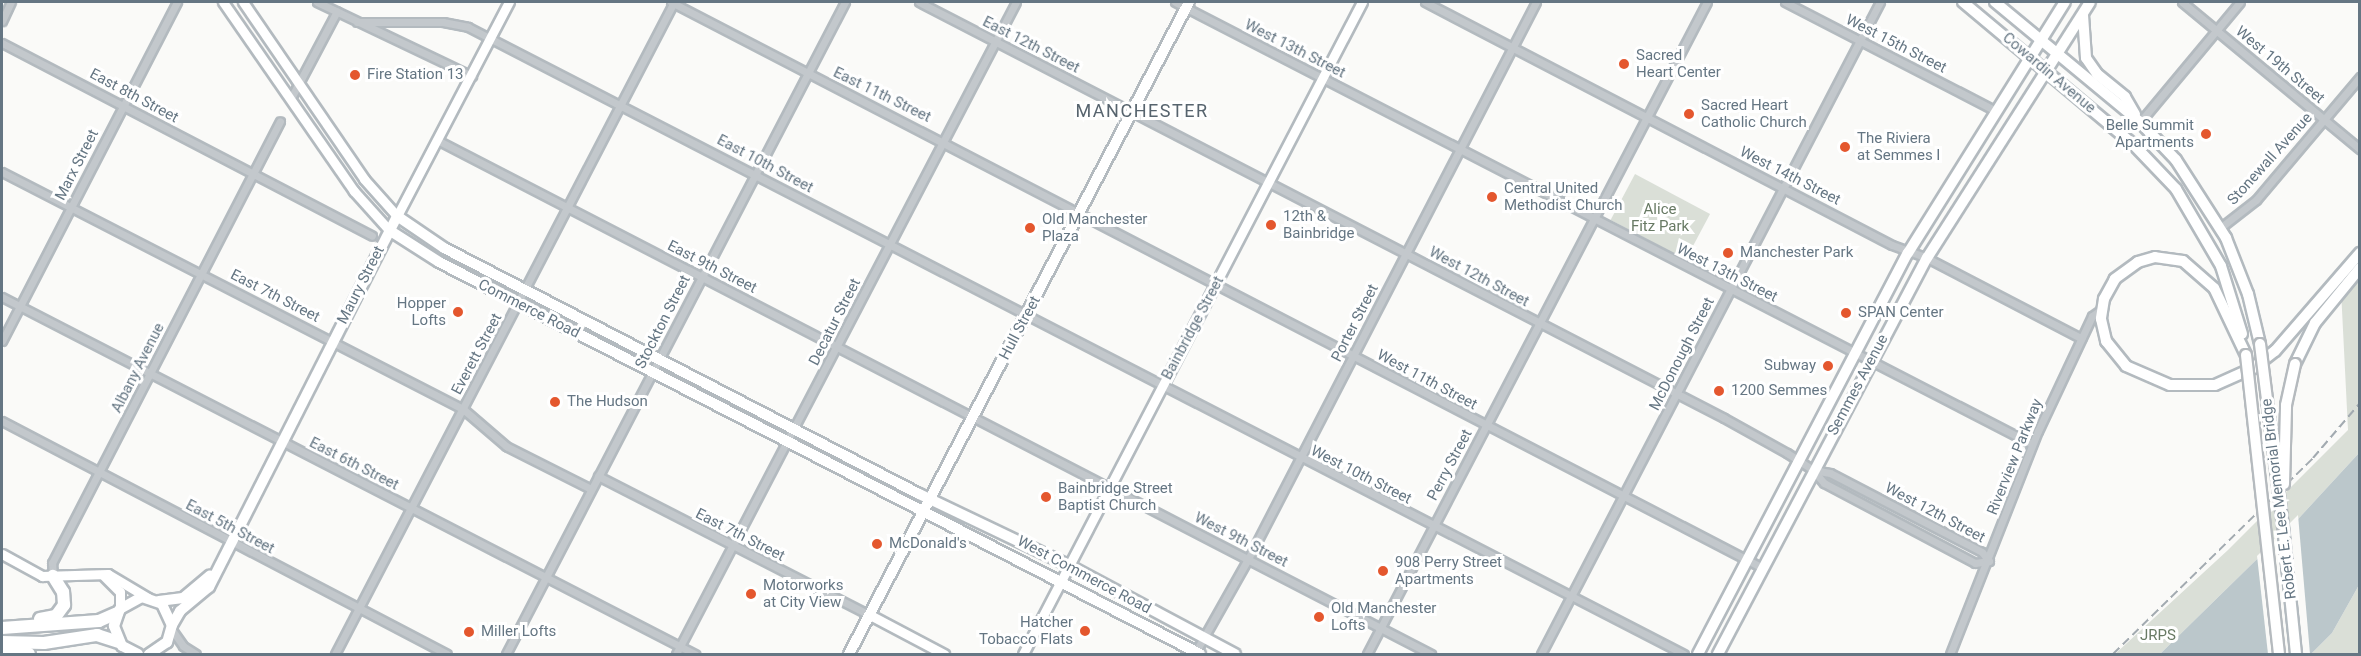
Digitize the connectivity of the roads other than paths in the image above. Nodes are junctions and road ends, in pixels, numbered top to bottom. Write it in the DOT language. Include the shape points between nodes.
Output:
graph roads {
  1 [pos="11,2"];
  2 [pos="177,2"];
  3 [pos="223,2"];
  4 [pos="243,2"];
  5 [pos="317,2"];
  6 [pos="509,2"];
  7 [pos="673,2"];
  8 [pos="845,2"];
  9 [pos="920,2"];
  10 [pos="1016,2"];
  11 [pos="1175,2"];
  12 [pos="1362,2"];
  13 [pos="1425,2"];
  14 [pos="1536,2"];
  15 [pos="1707,2"];
  16 [pos="1785,2"];
  17 [pos="1880,2"];
  18 [pos="1962,2"];
  19 [pos="1995,2"];
  20 [pos="2064,2"];
  21 [pos="2090,2"];
  22 [pos="2182,2"];
  23 [pos="2240,2"];
  24 [pos="1187,4"];
  25 [pos="337,11"];
  26 [pos="2083,12"];
  27 [pos="2,21"];
  28 [pos="357,22"];
  29 [pos="2216,30"];
  30 [pos="490,38"];
  31 [pos="2040,39"];
  32 [pos="1860,40"];
  33 [pos="996,41"];
  34 [pos="2,43"];
  35 [pos="1512,47"];
  36 [pos="2057,53"];
  37 [pos="2029,57"];
  38 [pos="2045,70"];
  39 [pos="807,73"];
  40 [pos="472,76"];
  41 [pos="2360,77"];
  42 [pos="1323,78"];
  43 [pos="300,83"];
  44 [pos="291,98"];
  45 [pos="622,104"];
  46 [pos="124,105"];
  47 [pos="1994,110"];
  48 [pos="1131,111"];
  49 [pos="1648,117"];
  50 [pos="2324,119"];
  51 [pos="280,122"];
  52 [pos="2140,122"];
  53 [pos="943,140"];
  54 [pos="438,141"];
  55 [pos="1460,149"];
  56 [pos="2360,149"];
  57 [pos="2,172"];
  58 [pos="253,174"];
  59 [pos="754,174"];
  60 [pos="1268,183"];
  61 [pos="1784,188"];
  62 [pos="71,206"];
  63 [pos="569,209"];
  64 [pos="1080,213"];
  65 [pos="397,216"];
  66 [pos="1594,219"];
  67 [pos="2220,228"];
  68 [pos="389,230"];
  69 [pos="372,236"];
  70 [pos="890,244"];
  71 [pos="1908,253"];
  72 [pos="2360,253"];
  73 [pos="1406,254"];
  74 [pos="1927,258"];
  75 [pos="2360,268"];
  76 [pos="202,274"];
  77 [pos="701,277"];
  78 [pos="1216,284"];
  79 [pos="525,289"];
  80 [pos="1730,290"];
  81 [pos="2,297"];
  82 [pos="518,303"];
  83 [pos="20,306"];
  84 [pos="2102,309"];
  85 [pos="1026,317"];
  86 [pos="1540,324"];
  87 [pos="2081,338"];
  88 [pos="2,341"];
  89 [pos="333,341"];
  90 [pos="837,347"];
  91 [pos="1854,355"];
  92 [pos="2246,355"];
  93 [pos="1353,356"];
  94 [pos="659,359"];
  95 [pos="1869,363"];
  96 [pos="652,373"];
  97 [pos="149,375"];
  98 [pos="1162,386"];
  99 [pos="1676,394"];
  100 [pos="463,409"];
  101 [pos="973,418"];
  102 [pos="2,421"];
  103 [pos="1486,426"];
  104 [pos="794,429"];
  105 [pos="281,441"];
  106 [pos="787,443"];
  107 [pos="2032,444"];
  108 [pos="1300,459"];
  109 [pos="1799,461"];
  110 [pos="1813,470"];
  111 [pos="99,473"];
  112 [pos="598,476"];
  113 [pos="1110,488"];
  114 [pos="591,489"];
  115 [pos="1623,496"];
  116 [pos="931,500"];
  117 [pos="412,508"];
  118 [pos="923,514"];
  119 [pos="2283,526"];
  120 [pos="1433,528"];
  121 [pos="229,542"];
  122 [pos="732,547"];
  123 [pos="2,554"];
  124 [pos="1248,559"];
  125 [pos="1749,560"];
  126 [pos="1989,561"];
  127 [pos="1070,566"];
  128 [pos="1763,568"];
  129 [pos="215,570"];
  130 [pos="101,573"];
  131 [pos="544,575"];
  132 [pos="53,576"];
  133 [pos="1061,582"];
  134 [pos="1572,598"];
  135 [pos="153,600"];
  136 [pos="359,609"];
  137 [pos="119,611"];
  138 [pos="870,615"];
  139 [pos="2,626"];
  140 [pos="172,627"];
  141 [pos="1380,628"];
  142 [pos="1203,638"];
  143 [pos="2,642"];
  144 [pos="119,642"];
  145 [pos="680,646"];
  146 [pos="2,651"];
  147 [pos="160,652"];
  148 [pos="28,654"];
  149 [pos="136,654"];
  150 [pos="149,654"];
  151 [pos="196,654"];
  152 [pos="335,654"];
  153 [pos="447,654"];
  154 [pos="506,654"];
  155 [pos="676,654"];
  156 [pos="694,654"];
  157 [pos="849,654"];
  158 [pos="944,654"];
  159 [pos="1023,654"];
  160 [pos="1197,654"];
  161 [pos="1235,654"];
  162 [pos="1367,654"];
  163 [pos="1431,654"];
  164 [pos="1541,654"];
  165 [pos="1684,654"];
  166 [pos="1698,654"];
  167 [pos="1718,654"];
  168 [pos="1950,654"];
  169 [pos="2279,654"];
  170 [pos="2296,654"];
  1 -- 27 [label="street"];
  2 -- 46 [label="street, Marx Street"];
  3 -- 44 [label="street, Commerce Road"];
  4 -- 43 [label="street, Commerce Road"];
  5 -- 25 [label="street"];
  6 -- 30 [label="street, Maury Street"];
  7 -- 39 [label="street, East 11th Street"];
  7 -- 45 [label="street, Everett Street"];
  8 -- 39 [label="street, Stockton Street"];
  9 -- 33 [label="street, East 12th Street"];
  10 -- 33 [label="street, Decatur Street"];
  11 -- 24 [label="street, West 13th Street"];
  12 -- 42 [label="street, Bainbridge Street"];
  13 -- 35 [label="street, West 14th Street"];
  14 -- 35 [label="street, Porter Street"];
  15 -- 49 [label="street, Perry Street"];
  16 -- 32 [label="street, West 15th Street"];
  17 -- 32 [label="street, McDonough Street"];
  18 -- 37 [label="main road, Cowardin Avenue"];
  19 -- 31 [label="main road, Cowardin Avenue"];
  20 -- 31 [label="main road, Semmes Avenue"];
  21 -- 26 [label="main road, Semmes Avenue"];
  22 -- 29 [label="street, West 19th Street"];
  23 -- 29 [label="street"];
  24 -- 42 [label="street, West 13th Street"];
  24 -- 48 [label="main road, Hull Street"];
  25 -- 28 [label="street"];
  25 -- 43 [label="street"];
  26 -- 36 [label="main road, Semmes Avenue"];
  26 -- 52 [label="main road" via="2086,58 2097,74 2125,97"];
  28 -- 30 [label="street, East 10th Street" via="450,22"];
  28 -- 40 [label="street"];
  29 -- 50 [label="street, West 19th Street"];
  29 -- 52 [label="street"];
  30 -- 40 [label="street, Maury Street"];
  30 -- 45 [label="street, East 10th Street"];
  31 -- 36 [label="main road, Cowardin Avenue"];
  31 -- 37 [label="main road, Semmes Avenue"];
  32 -- 47 [label="street, West 15th Street"];
  32 -- 61 [label="street, McDonough Street"];
  33 -- 48 [label="street, East 12th Street"];
  33 -- 53 [label="street, Decatur Street"];
  34 -- 46 [label="street, East 8th Street"];
  35 -- 49 [label="street, West 14th Street"];
  35 -- 55 [label="street, Porter Street"];
  36 -- 38 [label="main road, Semmes Avenue"];
  36 -- 52 [label="main road, Cowardin Avenue"];
  37 -- 38 [label="main road, Cowardin Avenue"];
  37 -- 47 [label="main road, Semmes Avenue"];
  38 -- 74 [label="main road, Semmes Avenue"];
  38 -- 92 [label="main road, Cowardin Avenue" via="2134,145 2176,189 2208,239 2231,293"];
  39 -- 53 [label="street, East 11th Street"];
  39 -- 59 [label="street, Stockton Street"];
  40 -- 54 [label="street, Maury Street"];
  41 -- 50 [label="street, Stonewall Avenue"];
  42 -- 55 [label="street, West 13th Street"];
  42 -- 60 [label="street, Bainbridge Street"];
  43 -- 44 [label="street"];
  43 -- 65 [label="street, Commerce Road" via="364,179"];
  44 -- 68 [label="street, Commerce Road" via="354,191"];
  45 -- 59 [label="street, East 10th Street"];
  45 -- 63 [label="street, Everett Street"];
  46 -- 58 [label="street, East 8th Street"];
  46 -- 62 [label="street, Marx Street"];
  47 -- 71 [label="main road, Semmes Avenue"];
  48 -- 60 [label="street, West 12th Street"];
  48 -- 64 [label="main road, Hull Street"];
  49 -- 61 [label="street, West 14th Street"];
  49 -- 66 [label="street, Perry Street"];
  50 -- 56 [label="street, West 19th Street"];
  50 -- 67 [label="street, Stonewall Avenue" via="2256,200"];
  51 -- 58 [label="street, Albany Avenue"];
  52 -- 67 [label="main road, Cowardin Avenue" via="2194,184"];
  53 -- 64 [label="street, East 11th Street"];
  53 -- 70 [label="street, Decatur Street"];
  54 -- 63 [label="street, East 9th Street"];
  54 -- 65 [label="street, Maury Street"];
  55 -- 66 [label="street, West 13th Street"];
  55 -- 73 [label="street, Porter Street"];
  57 -- 62 [label="street, East 7th Street"];
  58 -- 69 [label="street"];
  58 -- 76 [label="street, Albany Avenue"];
  59 -- 70 [label="street, East 10th Street"];
  59 -- 77 [label="street, Stockton Street"];
  60 -- 73 [label="street, West 12th Street"];
  60 -- 78 [label="street, Bainbridge Street"];
  61 -- 71 [label="street, West 14th Street"];
  61 -- 80 [label="street, McDonough Street"];
  62 -- 76 [label="street, East 7th Street"];
  62 -- 83 [label="street, Marx Street"];
  63 -- 77 [label="street, East 9th Street"];
  63 -- 79 [label="street, Everett Street"];
  64 -- 78 [label="street, West 11th Street"];
  64 -- 85 [label="main road, Hull Street"];
  65 -- 68 [label="main road, Maury Street"];
  65 -- 79 [label="main road, Commerce Road" via="444,248"];
  66 -- 80 [label="street, West 13th Street"];
  66 -- 86 [label="street, Perry Street"];
  67 -- 119 [label="main road, Robert E. Lee Memorial Bridge, bridge" via="2238,265 2260,344"];
  68 -- 82 [label="main road, Commerce Road" via="427,255"];
  68 -- 89 [label="main road, Maury Street"];
  70 -- 85 [label="street, East 10th Street"];
  70 -- 90 [label="street, Decatur Street"];
  71 -- 74 [label="street, West 14th Street"];
  71 -- 91 [label="main road, Semmes Avenue"];
  72 -- 84 [label="main road" via="2275,351 2253,368 2215,384 2170,385 2126,366 2106,341"];
  73 -- 86 [label="street, West 12th Street"];
  73 -- 93 [label="street, Porter Street"];
  74 -- 87 [label="street, West 14th Street"];
  74 -- 95 [label="main road, Semmes Avenue"];
  75 -- 119 [label="main road, bridge" via="2315,323 2295,364 2286,405"];
  76 -- 89 [label="street, East 7th Street"];
  76 -- 97 [label="street, Albany Avenue"];
  77 -- 90 [label="street, East 9th Street"];
  77 -- 94 [label="street, Stockton Street"];
  78 -- 93 [label="street, West 11th Street"];
  78 -- 98 [label="street, Bainbridge Street"];
  79 -- 82 [label="street, Everett Street"];
  79 -- 94 [label="main road, Commerce Road"];
  80 -- 91 [label="street, West 13th Street"];
  80 -- 99 [label="street, McDonough Street"];
  81 -- 83 [label="street, East 6th Street"];
  82 -- 96 [label="main road, Commerce Road"];
  82 -- 100 [label="street, Everett Street"];
  83 -- 88 [label="street, Marx Street"];
  83 -- 97 [label="street, East 6th Street"];
  84 -- 87 [label="street, Riverview Parkway" via="2092,316"];
  84 -- 92 [label="main road" via="2111,285 2128,267 2155,257 2182,261 2214,288"];
  85 -- 98 [label="street, West 10th Street"];
  85 -- 101 [label="main road, Hull Street"];
  86 -- 99 [label="street, West 12th Street"];
  86 -- 103 [label="street, Perry Street"];
  87 -- 107 [label="street, Riverview Parkway"];
  89 -- 100 [label="street, East 7th Street"];
  89 -- 105 [label="main road, Maury Street"];
  90 -- 101 [label="street, East 9th Street"];
  90 -- 104 [label="street, Decatur Street"];
  91 -- 95 [label="street, West 13th Street"];
  91 -- 109 [label="main road, Semmes Avenue"];
  92 -- 169 [label="main road, Robert E. Lee Memorial Bridge, bridge"];
  93 -- 103 [label="street, West 11th Street"];
  93 -- 108 [label="street, Porter Street"];
  94 -- 96 [label="street, Stockton Street"];
  94 -- 104 [label="main road, Commerce Road"];
  95 -- 107 [label="street, West 13th Street"];
  95 -- 110 [label="main road, Semmes Avenue"];
  96 -- 106 [label="main road, Commerce Road"];
  96 -- 112 [label="street, Stockton Street"];
  97 -- 105 [label="street, East 6th Street"];
  97 -- 111 [label="street, Albany Avenue"];
  98 -- 108 [label="street, West 10th Street"];
  98 -- 113 [label="street, Bainbridge Street"];
  99 -- 109 [label="street, West 12th Street"];
  99 -- 115 [label="street, McDonough Street"];
  100 -- 114 [label="street, East 7th Street" via="506,446"];
  100 -- 117 [label="street, Everett Street"];
  101 -- 113 [label="street, West 9th Street"];
  101 -- 116 [label="main road, Hull Street"];
  102 -- 111 [label="street, East 5th Street"];
  103 -- 115 [label="street, West 11th Street"];
  103 -- 120 [label="street, Perry Street"];
  104 -- 106 [label="street, Decatur Street"];
  104 -- 116 [label="main road, Commerce Road"];
  105 -- 117 [label="street, East 6th Street"];
  105 -- 121 [label="main road, Maury Street"];
  106 -- 118 [label="main road, Commerce Road"];
  106 -- 122 [label="street, Decatur Street"];
  107 -- 126 [label="street, Riverview Parkway"];
  108 -- 120 [label="street, West 10th Street"];
  108 -- 124 [label="street, Porter Street"];
  109 -- 110 [label="street, West 12th Street"];
  109 -- 125 [label="main road, Semmes Avenue"];
  110 -- 126 [label="street, West 12th Street" via="1830,473 1982,552"];
  110 -- 126 [label="street, West 12th Street" via="1824,483 1975,563"];
  110 -- 128 [label="main road, Semmes Avenue"];
  111 -- 121 [label="street, East 5th Street"];
  111 -- 132 [label="street, Albany Avenue" via="52,563"];
  112 -- 114 [label="street, Stockton Street"];
  112 -- 122 [label="street, East 7th Street"];
  113 -- 124 [label="street, West 9th Street"];
  113 -- 127 [label="street, Bainbridge Street"];
  114 -- 131 [label="street, Stockton Street"];
  115 -- 125 [label="street, West 11th Street"];
  115 -- 134 [label="street, McDonough Street"];
  116 -- 118 [label="main road, Hull Street"];
  116 -- 127 [label="main road, West Commerce Road"];
  117 -- 131 [label="street, East 6th Street"];
  117 -- 136 [label="street, Everett Street"];
  118 -- 133 [label="main road, West Commerce Road"];
  118 -- 138 [label="main road, Hull Street"];
  119 -- 170 [label="main road, Robert E. Lee Memorial Bridge"];
  120 -- 134 [label="street, West 10th Street"];
  120 -- 141 [label="street, Perry Street"];
  121 -- 129 [label="main road, Maury Street"];
  121 -- 136 [label="street, East 5th Street"];
  122 -- 138 [label="street, East 7th Street"];
  122 -- 145 [label="street, Decatur Street"];
  123 -- 132 [label="street" via="38,574"];
  124 -- 141 [label="street, West 9th Street"];
  124 -- 142 [label="street, Porter Street"];
  125 -- 128 [label="street, West 11th Street"];
  125 -- 166 [label="main road, Semmes Avenue"];
  126 -- 168 [label="street, Riverview Parkway"];
  127 -- 133 [label="street, Bainbridge Street"];
  127 -- 142 [label="main road, West Commerce Road"];
  128 -- 167 [label="main road, Semmes Avenue"];
  129 -- 135 [label="main road, Maury Street" via="188,595"];
  129 -- 140 [label="main road, Maury Street" via="207,590 180,611"];
  130 -- 132 [label="street"];
  130 -- 135 [label="street" via="116,577"];
  130 -- 137 [label="street" via="120,592"];
  131 -- 145 [label="street, East 6th Street"];
  131 -- 154 [label="street, Stockton Street"];
  132 -- 139 [label="highway" via="64,596 60,613"];
  133 -- 159 [label="street, Bainbridge Street"];
  133 -- 160 [label="main road, West Commerce Road"];
  134 -- 164 [label="street, McDonough Street"];
  134 -- 165 [label="street, West 10th Street"];
  135 -- 137 [label="main road, Maury Street" via="136,598"];
  135 -- 140 [label="main road" via="168,611"];
  136 -- 152 [label="street, Everett Street"];
  136 -- 153 [label="street, East 5th Street"];
  137 -- 139 [label="highway" via="99,621"];
  137 -- 144 [label="main road" via="114,626"];
  138 -- 157 [label="main road, Hull Street"];
  138 -- 158 [label="street"];
  140 -- 147 [label="main road, Maury Street"];
  140 -- 151 [label="street" via="183,646"];
  141 -- 162 [label="street, Perry Street"];
  141 -- 163 [label="street, West 9th Street"];
  142 -- 160 [label="street, Porter Street"];
  142 -- 161 [label="main road, West Commerce Road"];
  143 -- 144 [label="highway" via="44,643 98,635"];
  144 -- 149 [label="main road"];
  145 -- 155 [label="street, Decatur Street"];
  145 -- 156 [label="street, East 6th Street"];
  146 -- 148 [label="highway"];
  147 -- 150 [label="main road"];
}
